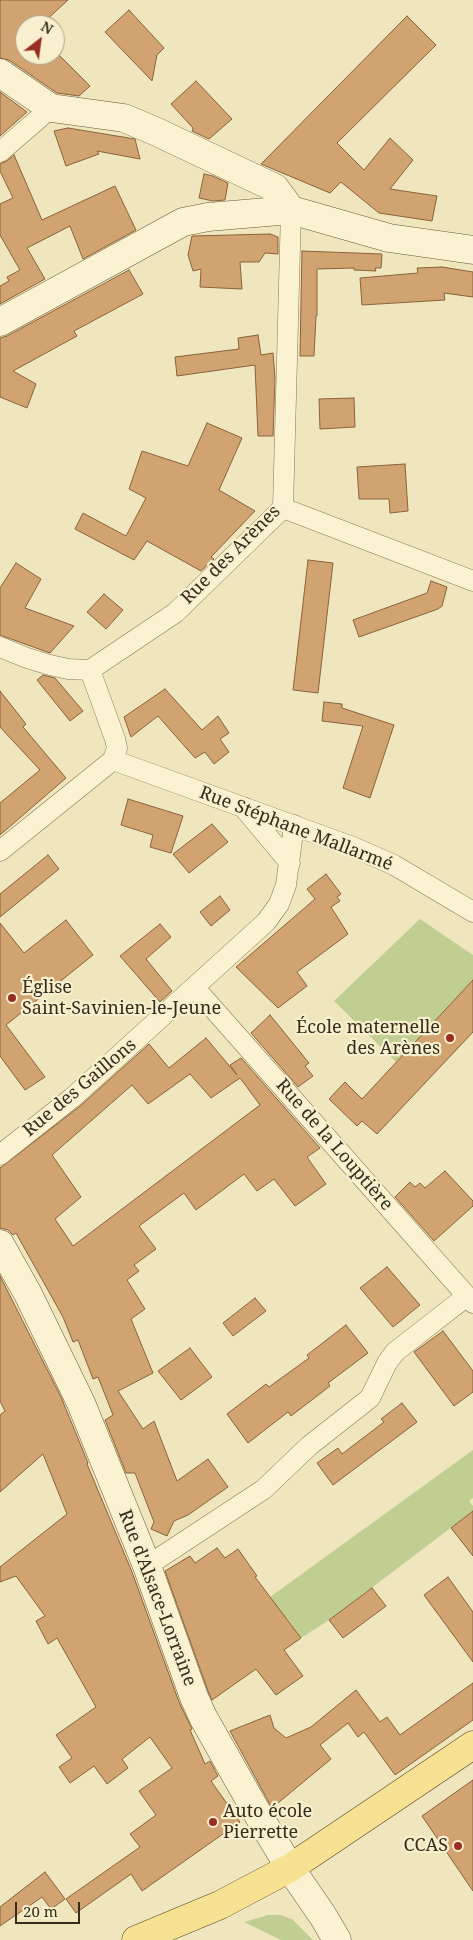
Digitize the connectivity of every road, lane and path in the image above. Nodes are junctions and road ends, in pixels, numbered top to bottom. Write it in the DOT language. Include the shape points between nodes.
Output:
graph roads {
  1 [pos="0,73"];
  2 [pos="50,108"];
  3 [pos="0,152"];
  4 [pos="291,210"];
  5 [pos="473,250"];
  6 [pos="0,322"];
  7 [pos="283,508"];
  8 [pos="473,581"];
  9 [pos="0,647"];
  10 [pos="90,670"];
  11 [pos="113,760"];
  12 [pos="242,806"];
  13 [pos="294,825"];
  14 [pos="0,851"];
  15 [pos="290,863"];
  16 [pos="473,912"];
  17 [pos="195,988"];
  18 [pos="0,1155"];
  19 [pos="0,1244"];
  20 [pos="470,1300"];
  21 [pos="147,1566"];
  22 [pos="473,1745"];
  23 [pos="290,1868"];
  24 [pos="136,1940"];
  25 [pos="337,1940"];
  1 -- 2 [label="street"];
  2 -- 3 [label="street"];
  2 -- 4 [label="street" via="124,118 275,188"];
  4 -- 5 [label="street" via="389,238"];
  4 -- 6 [label="street" via="183,222"];
  4 -- 7 [label="street, Rue des Arènes"];
  7 -- 8 [label="street"];
  7 -- 10 [label="street, Rue des Arènes" via="175,613"];
  9 -- 10 [label="street" via="50,665"];
  10 -- 11 [label="street" via="116,738"];
  11 -- 12 [label="street, Rue Stéphane Mallarmé"];
  11 -- 14 [label="street"];
  12 -- 13 [label="street, Rue Stéphane Mallarmé"];
  12 -- 15 [label="street"];
  13 -- 15 [label="street, Rue des Gaillons"];
  13 -- 16 [label="street, Rue Stéphane Mallarmé" via="394,866"];
  15 -- 17 [label="street, Rue des Gaillons" via="284,891 266,922"];
  17 -- 18 [label="street, Rue des Gaillons" via="72,1098"];
  17 -- 20 [label="street, Rue de la Louptière"];
  19 -- 21 [label="street, Rue d'Alsace-Lorraine" via="81,1403"];
  20 -- 21 [label="street" via="394,1352 370,1398 309,1446 264,1489"];
  21 -- 23 [label="street, Rue d'Alsace-Lorraine" via="194,1698"];
  22 -- 23 [label="main road"];
  23 -- 24 [label="main road" via="220,1905"];
  23 -- 25 [label="street, Rue d'Alsace-Lorraine"];
}
